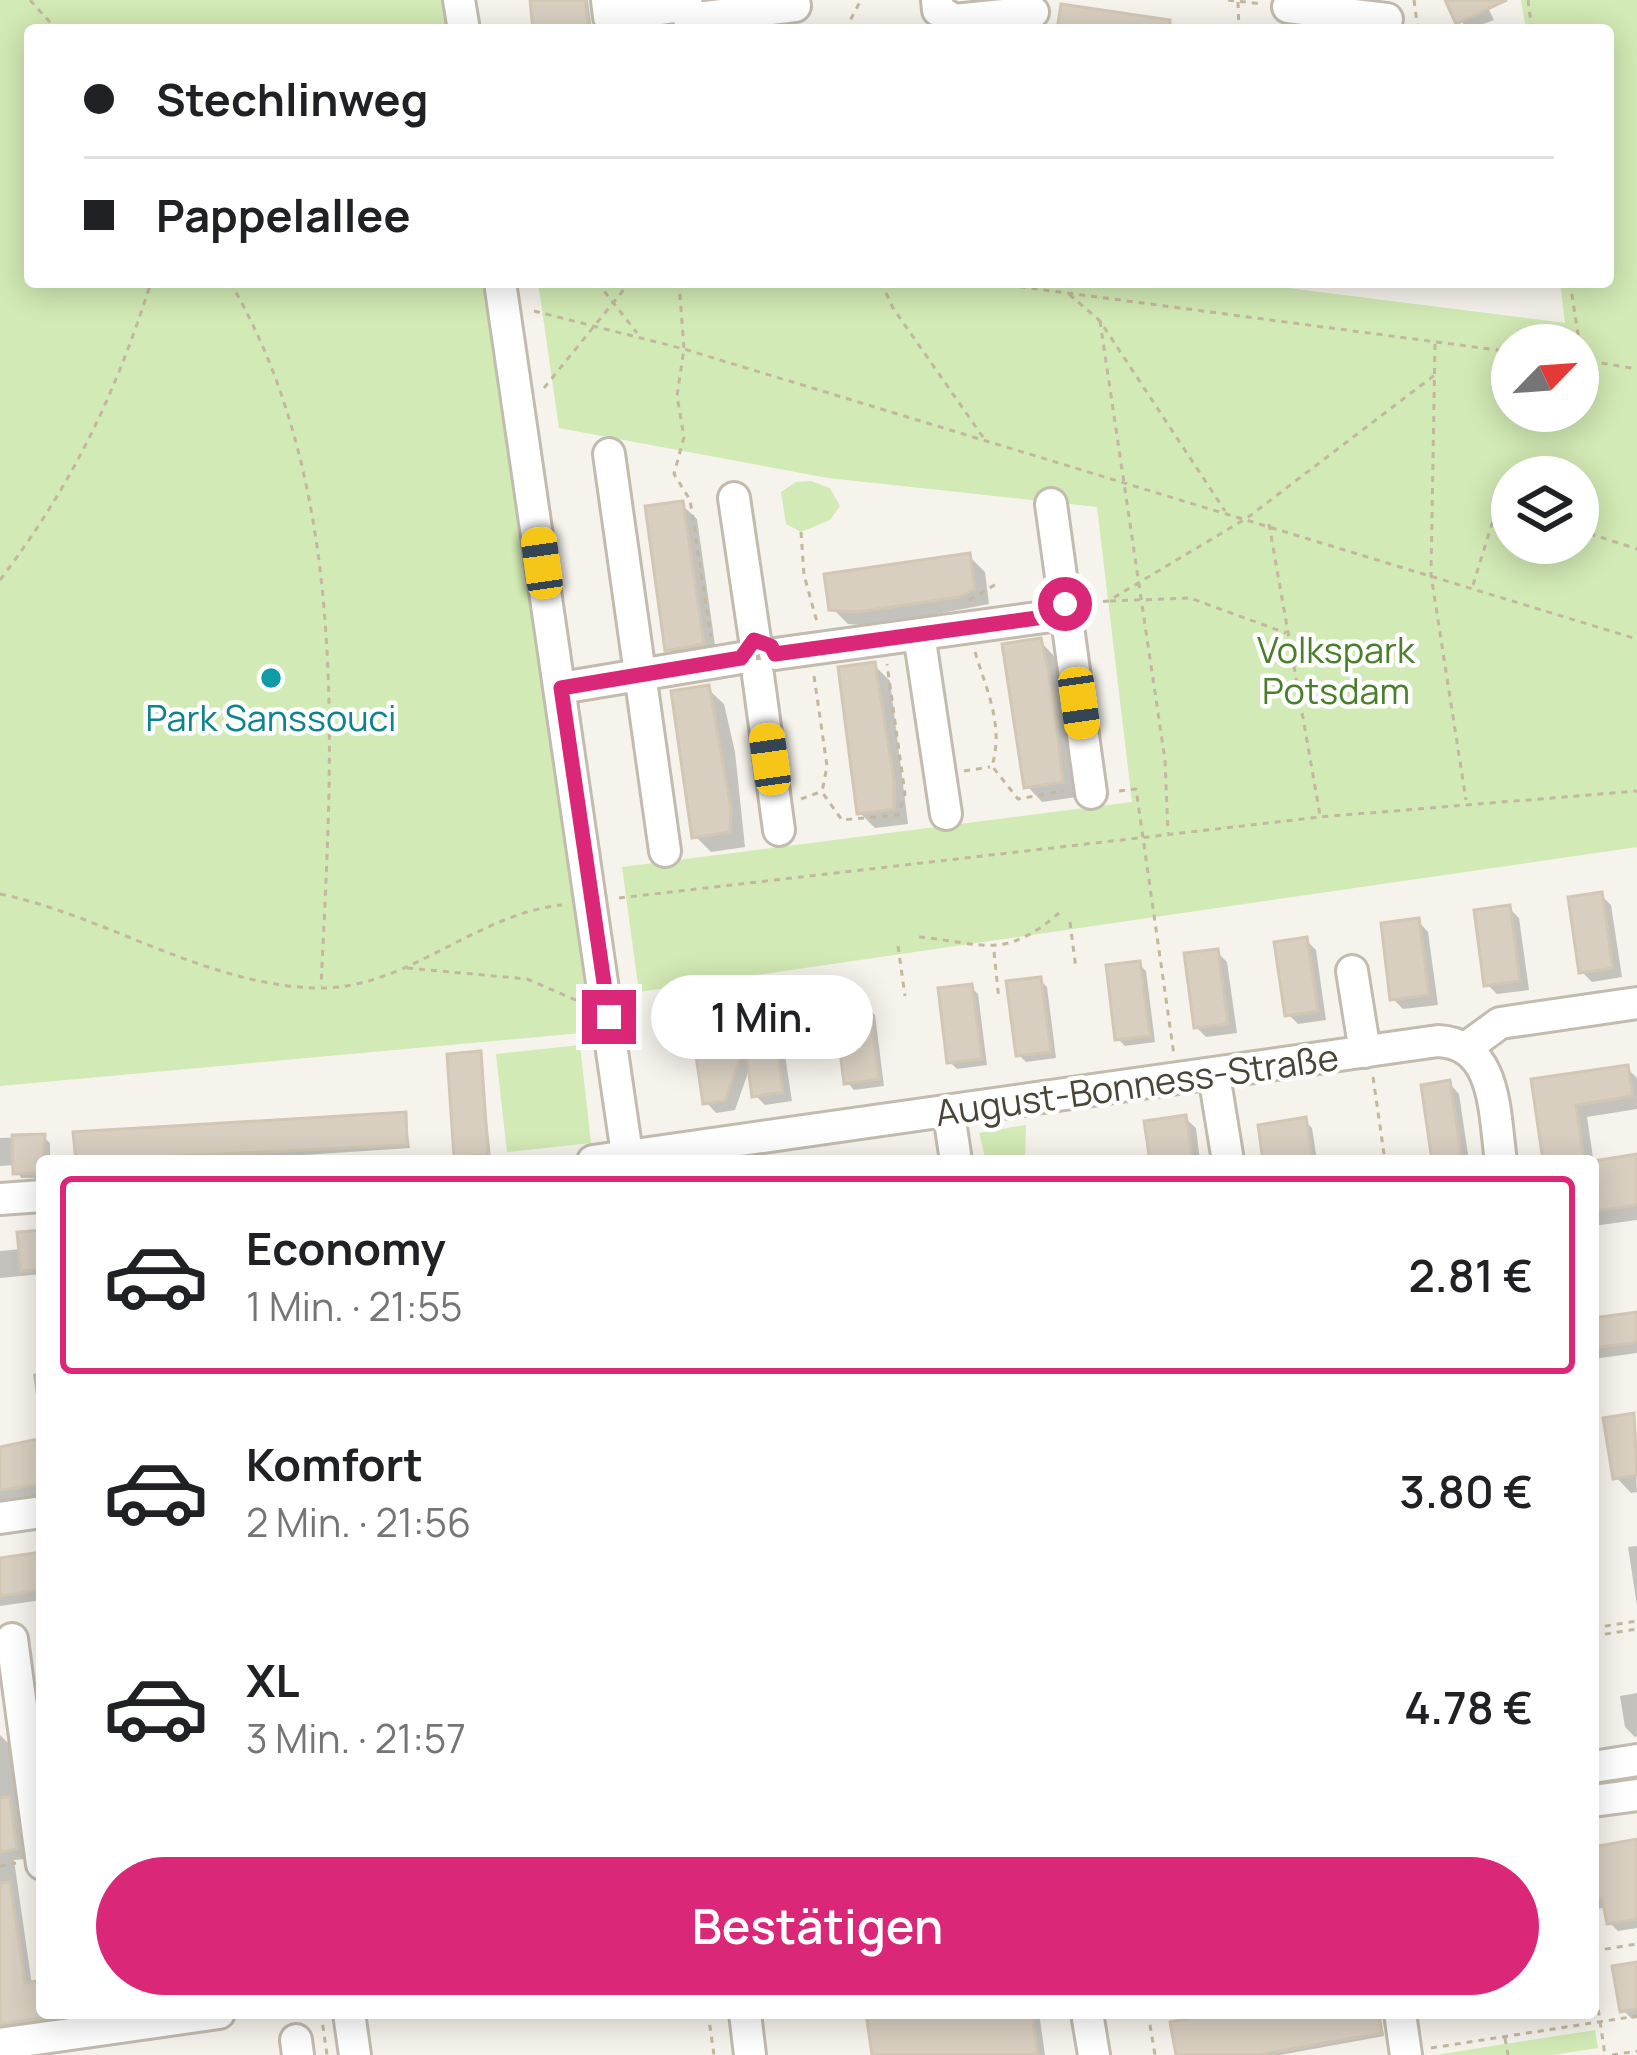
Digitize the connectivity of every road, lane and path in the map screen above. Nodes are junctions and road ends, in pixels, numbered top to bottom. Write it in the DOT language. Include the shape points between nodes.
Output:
graph roads {
  1 [pos="30,0"];
  2 [pos="607,0"];
  3 [pos="794,0"];
  4 [pos="937,0"];
  5 [pos="1228,0"];
  6 [pos="1238,1"];
  7 [pos="1288,8"];
  8 [pos="688,13"];
  9 [pos="1034,14"];
  10 [pos="1387,16"];
  11 [pos="52,24"];
  12 [pos="149,288"];
  13 [pos="234,288"];
  14 [pos="501,288"];
  15 [pos="602,288"];
  16 [pos="624,288"];
  17 [pos="679,288"];
  18 [pos="884,288"];
  19 [pos="1021,288"];
  20 [pos="1069,288"];
  21 [pos="1571,288"];
  22 [pos="1070,296"];
  23 [pos="613,302"];
  24 [pos="534,311"];
  25 [pos="1100,321"];
  26 [pos="595,324"];
  27 [pos="1575,324"];
  28 [pos="637,336"];
  29 [pos="1435,344"];
  30 [pos="684,349"];
  31 [pos="1491,350"];
  32 [pos="1599,362"];
  33 [pos="1637,369"];
  34 [pos="1436,374"];
  35 [pos="521,416"];
  36 [pos="986,442"];
  37 [pos="609,454"];
  38 [pos="1123,483"];
  39 [pos="734,498"];
  40 [pos="1051,503"];
  41 [pos="1226,513"];
  42 [pos="1247,518"];
  43 [pos="1269,524"];
  44 [pos="1491,527"];
  45 [pos="801,532"];
  46 [pos="1599,537"];
  47 [pos="1637,549"];
  48 [pos="1431,575"];
  49 [pos="0,580"];
  50 [pos="998,583"];
  51 [pos="1138,583"];
  52 [pos="1473,587"];
  53 [pos="1140,600"];
  54 [pos="1108,602"];
  55 [pos="1066,609"];
  56 [pos="968,614"];
  57 [pos="836,619"];
  58 [pos="1289,633"];
  59 [pos="919,634"];
  60 [pos="812,636"];
  61 [pos="882,639"];
  62 [pos="1637,639"];
  63 [pos="749,658"];
  64 [pos="641,672"];
  65 [pos="561,688"];
  66 [pos="1081,791"];
  67 [pos="1637,791"];
  68 [pos="1467,802"];
  69 [pos="946,814"];
  70 [pos="1320,817"];
  71 [pos="779,830"];
  72 [pos="1168,835"];
  73 [pos="1145,838"];
  74 [pos="665,851"];
  75 [pos="0,894"];
  76 [pos="590,902"];
  77 [pos="1059,913"];
  78 [pos="1070,922"];
  79 [pos="919,937"];
  80 [pos="898,946"];
  81 [pos="993,950"];
  82 [pos="405,968"];
  83 [pos="1076,969"];
  84 [pos="1352,971"];
  85 [pos="320,988"];
  86 [pos="905,996"];
  87 [pos="1000,1000"];
  88 [pos="1637,1003"];
  89 [pos="609,1017"];
  90 [pos="1467,1048"];
  91 [pos="1367,1052"];
  92 [pos="1214,1075"];
  93 [pos="1178,1080"];
  94 [pos="949,1114"];
  95 [pos="627,1155"];
  96 [pos="663,1155"];
  97 [pos="955,1155"];
  98 [pos="1227,1155"];
  99 [pos="1384,1155"];
  100 [pos="1500,1155"];
  101 [pos="36,1196"];
  102 [pos="0,1199"];
  103 [pos="36,1513"];
  104 [pos="0,1518"];
  105 [pos="1637,1621"];
  106 [pos="1599,1627"];
  107 [pos="1637,1629"];
  108 [pos="1599,1635"];
  109 [pos="12,1639"];
  110 [pos="35,1758"];
  111 [pos="1637,1760"];
  112 [pos="1599,1767"];
  113 [pos="1637,1795"];
  114 [pos="1599,1796"];
  115 [pos="1637,1944"];
  116 [pos="1599,1950"];
  117 [pos="1599,2015"];
  118 [pos="1637,2016"];
  119 [pos="177,2019"];
  120 [pos="322,2019"];
  121 [pos="351,2019"];
  122 [pos="709,2019"];
  123 [pos="746,2019"];
  124 [pos="1088,2019"];
  125 [pos="1149,2019"];
  126 [pos="1401,2019"];
  127 [pos="1600,2022"];
  128 [pos="1505,2037"];
  129 [pos="0,2044"];
  130 [pos="1637,2051"];
  131 [pos="1406,2054"];
  132 [pos="327,2055"];
  133 [pos="355,2055"];
  134 [pos="714,2055"];
  135 [pos="750,2055"];
  136 [pos="1094,2055"];
  137 [pos="1155,2055"];
  138 [pos="1508,2055"];
  139 [pos="1605,2055"];
  140 [pos="1612,2055"];
  1 -- 11 [label="path"];
  2 -- 8 [label="street" via="609,16"];
  3 -- 8 [label="street" via="795,6"];
  4 -- 9 [label="street" via="954,20"];
  5 -- 6 [label="path"];
  6 -- 7 [label="path"];
  7 -- 10 [label="street"];
  12 -- 49 [label="path" via="101,424"];
  13 -- 85 [label="path" via="256,326 303,461 323,619 329,742"];
  14 -- 35 [label="street"];
  15 -- 23 [label="path"];
  16 -- 23 [label="path"];
  17 -- 30 [label="path"];
  18 -- 36 [label="path"];
  19 -- 22 [label="path"];
  20 -- 22 [label="path"];
  21 -- 27 [label="path"];
  22 -- 25 [label="path"];
  22 -- 29 [label="path"];
  23 -- 26 [label="path"];
  23 -- 28 [label="path"];
  24 -- 26 [label="path"];
  25 -- 38 [label="path"];
  25 -- 41 [label="path"];
  26 -- 28 [label="path"];
  26 -- 35 [label="path"];
  28 -- 30 [label="path"];
  29 -- 31 [label="path"];
  29 -- 34 [label="path"];
  30 -- 38 [label="path"];
  30 -- 63 [label="path" via="677,396 684,437 674,473"];
  32 -- 33 [label="path"];
  34 -- 42 [label="path"];
  34 -- 48 [label="path"];
  35 -- 65 [label="street"];
  37 -- 64 [label="street"];
  38 -- 41 [label="path"];
  38 -- 51 [label="path"];
  39 -- 63 [label="street"];
  40 -- 55 [label="street"];
  41 -- 42 [label="path"];
  42 -- 43 [label="path"];
  42 -- 51 [label="path"];
  43 -- 48 [label="path"];
  43 -- 58 [label="path"];
  44 -- 52 [label="path"];
  45 -- 60 [label="path"];
  46 -- 47 [label="path"];
  48 -- 52 [label="path"];
  48 -- 68 [label="path"];
  50 -- 56 [label="path"];
  51 -- 53 [label="path"];
  51 -- 54 [label="path"];
  52 -- 62 [label="path"];
  53 -- 54 [label="path"];
  53 -- 58 [label="path" via="1190,598"];
  53 -- 72 [label="path"];
  54 -- 55 [label="path"];
  55 -- 56 [label="street"];
  55 -- 66 [label="street"];
  56 -- 59 [label="street"];
  56 -- 66 [label="path" via="994,706 992,766 1001,781 1018,799"];
  57 -- 60 [label="path"];
  58 -- 70 [label="path"];
  59 -- 61 [label="street"];
  59 -- 69 [label="street"];
  60 -- 61 [label="street"];
  60 -- 61 [label="path" via="827,766 822,792 842,820 898,814 904,794"];
  60 -- 63 [label="street"];
  63 -- 64 [label="street"];
  63 -- 71 [label="street"];
  64 -- 65 [label="street"];
  64 -- 74 [label="street"];
  65 -- 76 [label="street"];
  66 -- 73 [label="path" via="1136,789"];
  67 -- 68 [label="path"];
  68 -- 70 [label="path"];
  70 -- 72 [label="path"];
  72 -- 73 [label="path"];
  73 -- 76 [label="path"];
  73 -- 93 [label="path"];
  75 -- 85 [label="path" via="242,975"];
  76 -- 82 [label="path" via="524,911"];
  76 -- 89 [label="street"];
  77 -- 81 [label="path" via="1033,935"];
  78 -- 83 [label="path"];
  79 -- 81 [label="path"];
  80 -- 86 [label="path"];
  81 -- 87 [label="path"];
  82 -- 85 [label="path"];
  82 -- 89 [label="path" via="527,979"];
  84 -- 91 [label="street"];
  88 -- 90 [label="street" via="1500,1023"];
  89 -- 95 [label="street"];
  90 -- 91 [label="street, August-Bonness-Straße" via="1438,1041"];
  90 -- 100 [label="street" via="1488,1078"];
  91 -- 92 [label="street, August-Bonness-Straße"];
  91 -- 99 [label="path"];
  92 -- 93 [label="street, August-Bonness-Straße"];
  92 -- 98 [label="street"];
  93 -- 94 [label="street, August-Bonness-Straße"];
  94 -- 96 [label="street, August-Bonness-Straße"];
  94 -- 97 [label="street"];
  101 -- 102 [label="street"];
  103 -- 104 [label="street"];
  105 -- 106 [label="path"];
  107 -- 108 [label="path"];
  109 -- 110 [label="street"];
  111 -- 112 [label="street"];
  113 -- 114 [label="street"];
  115 -- 116 [label="path"];
  117 -- 127 [label="path"];
  118 -- 127 [label="path"];
  119 -- 129 [label="street"];
  120 -- 132 [label="path"];
  121 -- 133 [label="street"];
  122 -- 134 [label="path"];
  123 -- 135 [label="street"];
  124 -- 136 [label="street"];
  125 -- 137 [label="path"];
  126 -- 131 [label="street"];
  127 -- 128 [label="path"];
  127 -- 139 [label="path"];
  128 -- 131 [label="path"];
  128 -- 138 [label="path"];
  130 -- 140 [label="path"];
}
